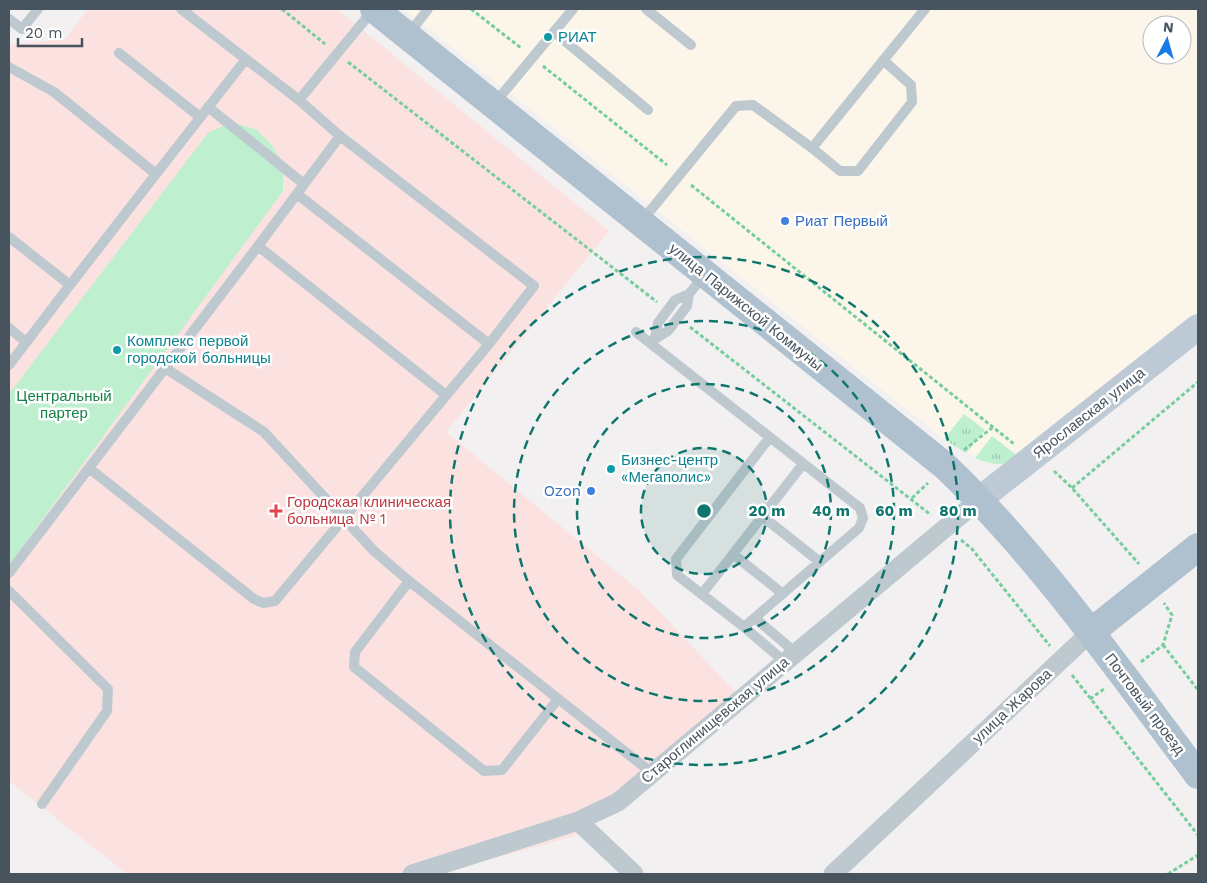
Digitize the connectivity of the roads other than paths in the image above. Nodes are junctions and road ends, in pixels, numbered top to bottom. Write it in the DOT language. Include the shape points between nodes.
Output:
graph roads {
  1 [pos="38,9"];
  2 [pos="182,9"];
  3 [pos="374,9"];
  4 [pos="428,9"];
  5 [pos="646,9"];
  6 [pos="925,9"];
  7 [pos="570,10"];
  8 [pos="9,19"];
  9 [pos="554,32"];
  10 [pos="408,36"];
  11 [pos="691,46"];
  12 [pos="119,52"];
  13 [pos="246,59"];
  14 [pos="883,60"];
  15 [pos="9,67"];
  16 [pos="300,100"];
  17 [pos="494,105"];
  18 [pos="208,107"];
  19 [pos="648,110"];
  20 [pos="200,117"];
  21 [pos="340,136"];
  22 [pos="812,148"];
  23 [pos="156,174"];
  24 [pos="304,184"];
  25 [pos="297,194"];
  26 [pos="641,222"];
  27 [pos="9,236"];
  28 [pos="258,246"];
  29 [pos="697,284"];
  30 [pos="70,285"];
  31 [pos="1198,327"];
  32 [pos="9,328"];
  33 [pos="636,332"];
  34 [pos="653,340"];
  35 [pos="26,342"];
  36 [pos="489,344"];
  37 [pos="9,365"];
  38 [pos="165,368"];
  39 [pos="446,395"];
  40 [pos="770,437"];
  41 [pos="804,464"];
  42 [pos="89,468"];
  43 [pos="980,499"];
  44 [pos="762,516"];
  45 [pos="344,517"];
  46 [pos="1198,547"];
  47 [pos="733,554"];
  48 [pos="820,562"];
  49 [pos="9,572"];
  50 [pos="409,581"];
  51 [pos="9,591"];
  52 [pos="702,594"];
  53 [pos="783,594"];
  54 [pos="755,618"];
  55 [pos="744,627"];
  56 [pos="1092,632"];
  57 [pos="790,658"];
  58 [pos="558,699"];
  59 [pos="652,773"];
  60 [pos="1198,775"];
  61 [pos="42,804"];
  62 [pos="578,821"];
  63 [pos="412,874"];
  64 [pos="634,874"];
  65 [pos="833,874"];
  1 -- 8 [label="lane" via="22,29"];
  2 -- 13 [label="lane"];
  3 -- 10 [label="main road, улица Парижской Коммуны"];
  3 -- 16 [label="lane"];
  4 -- 10 [label="lane"];
  5 -- 11 [label="lane"];
  6 -- 14 [label="lane"];
  7 -- 9 [label="lane"];
  9 -- 17 [label="lane"];
  9 -- 19 [label="lane"];
  10 -- 17 [label="main road, улица Парижской Коммуны"];
  12 -- 20 [label="lane"];
  13 -- 16 [label="lane"];
  13 -- 18 [label="lane"];
  14 -- 22 [label="lane"];
  14 -- 22 [label="lane" via="911,85 912,102 858,171 840,170"];
  15 -- 23 [label="lane" via="54,92"];
  16 -- 21 [label="lane"];
  17 -- 26 [label="main road, улица Парижской Коммуны"];
  18 -- 20 [label="lane"];
  18 -- 24 [label="lane"];
  20 -- 23 [label="lane"];
  21 -- 24 [label="lane"];
  21 -- 36 [label="lane" via="534,286"];
  22 -- 26 [label="lane" via="753,105 736,106"];
  23 -- 30 [label="lane"];
  24 -- 25 [label="lane"];
  25 -- 28 [label="lane"];
  25 -- 36 [label="lane"];
  26 -- 29 [label="main road, улица Парижской Коммуны"];
  27 -- 30 [label="lane"];
  28 -- 38 [label="lane"];
  28 -- 39 [label="lane"];
  29 -- 34 [label="lane" via="668,330"];
  29 -- 34 [label="lane" via="667,310 658,323"];
  29 -- 43 [label="main road, улица Парижской Коммуны" via="946,466"];
  30 -- 35 [label="lane"];
  31 -- 43 [label="main road, Ярославская улица"];
  32 -- 35 [label="lane"];
  33 -- 34 [label="lane"];
  34 -- 40 [label="lane"];
  35 -- 37 [label="lane"];
  36 -- 39 [label="lane"];
  38 -- 42 [label="lane"];
  38 -- 45 [label="lane" via="264,432"];
  39 -- 45 [label="lane"];
  40 -- 41 [label="lane"];
  40 -- 52 [label="lane" via="676,559 677,575"];
  41 -- 44 [label="lane"];
  41 -- 48 [label="lane" via="860,508 862,518 859,528"];
  42 -- 45 [label="lane" via="263,603 275,601"];
  42 -- 49 [label="lane"];
  43 -- 56 [label="main road, улица Парижской Коммуны"];
  43 -- 57 [label="street, Староглинищевская улица"];
  44 -- 47 [label="lane"];
  44 -- 48 [label="lane"];
  45 -- 50 [label="lane" via="374,551"];
  46 -- 56 [label="main road, улица Жарова"];
  47 -- 52 [label="lane"];
  47 -- 53 [label="lane"];
  48 -- 53 [label="lane"];
  50 -- 58 [label="lane"];
  50 -- 58 [label="lane" via="355,652 354,667 484,771 502,770"];
  51 -- 61 [label="lane" via="108,689 107,711"];
  52 -- 55 [label="lane"];
  53 -- 54 [label="lane"];
  54 -- 55 [label="lane"];
  54 -- 57 [label="lane"];
  55 -- 57 [label="lane"];
  56 -- 60 [label="main road, Почтовый проезд"];
  56 -- 65 [label="street, улица Жарова"];
  57 -- 59 [label="street, Староглинищевская улица"];
  58 -- 59 [label="lane"];
  59 -- 62 [label="street, Староглинищевская улица" via="618,802"];
  62 -- 63 [label="street, Староглинищевская улица"];
  62 -- 64 [label="street"];
}
